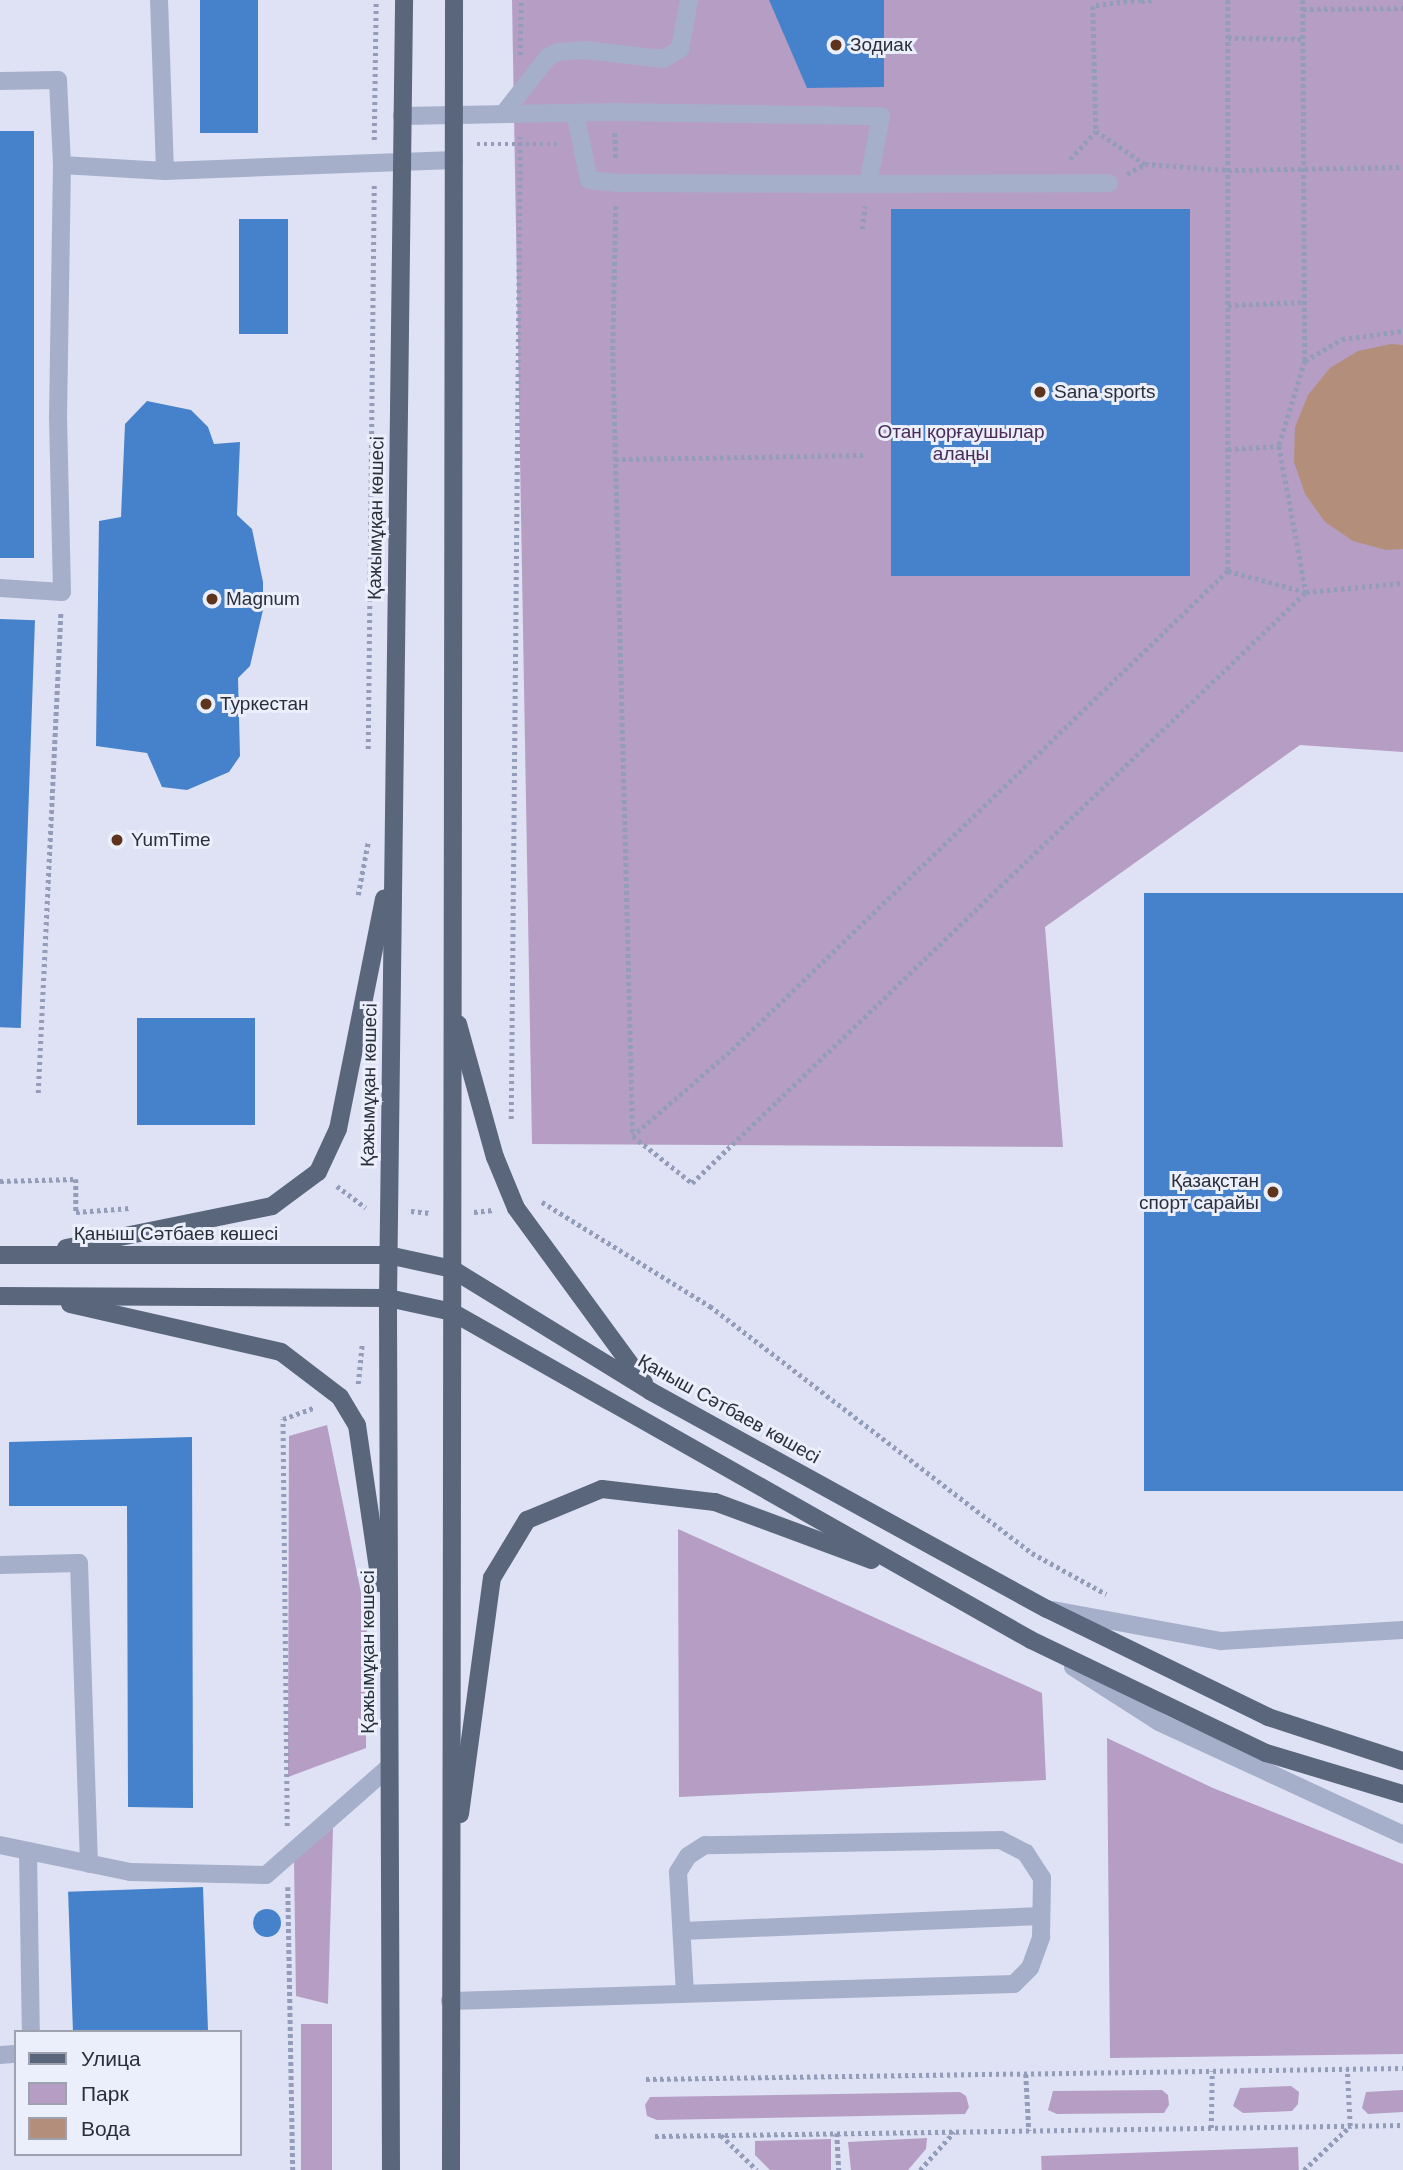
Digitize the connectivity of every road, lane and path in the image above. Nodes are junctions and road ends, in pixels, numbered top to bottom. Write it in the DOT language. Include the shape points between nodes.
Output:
graph roads {
  1 [pos="159,0"];
  2 [pos="376,0"];
  3 [pos="404,0"];
  4 [pos="454,0"];
  5 [pos="521,0"];
  6 [pos="688,0"];
  7 [pos="1141,0"];
  8 [pos="1152,0"];
  9 [pos="1228,0"];
  10 [pos="1303,0"];
  11 [pos="1403,8"];
  12 [pos="1303,9"];
  13 [pos="1228,38"];
  14 [pos="1303,39"];
  15 [pos="0,80"];
  16 [pos="514,106"];
  17 [pos="614,112"];
  18 [pos="575,113"];
  19 [pos="454,115"];
  20 [pos="402,116"];
  21 [pos="520,143"];
  22 [pos="616,143"];
  23 [pos="582,144"];
  24 [pos="454,152"];
  25 [pos="374,162"];
  26 [pos="401,162"];
  27 [pos="1145,164"];
  28 [pos="62,165"];
  29 [pos="1403,167"];
  30 [pos="1228,170"];
  31 [pos="1304,170"];
  32 [pos="164,171"];
  33 [pos="617,183"];
  34 [pos="1109,183"];
  35 [pos="868,184"];
  36 [pos="1304,302"];
  37 [pos="1228,306"];
  38 [pos="1403,331"];
  39 [pos="1305,361"];
  40 [pos="1279,446"];
  41 [pos="1228,449"];
  42 [pos="863,455"];
  43 [pos="615,459"];
  44 [pos="1228,571"];
  45 [pos="1403,583"];
  46 [pos="0,588"];
  47 [pos="62,592"];
  48 [pos="1306,592"];
  49 [pos="369,754"];
  50 [pos="369,835"];
  51 [pos="393,851"];
  52 [pos="357,902"];
  53 [pos="452,1003"];
  54 [pos="38,1093"];
  55 [pos="511,1126"];
  56 [pos="633,1136"];
  57 [pos="318,1172"];
  58 [pos="0,1181"];
  59 [pos="538,1192"];
  60 [pos="145,1208"];
  61 [pos="0,1255"];
  62 [pos="29,1255"];
  63 [pos="388,1255"];
  64 [pos="362,1256"];
  65 [pos="452,1269"];
  66 [pos="0,1296"];
  67 [pos="36,1296"];
  68 [pos="365,1297"];
  69 [pos="387,1298"];
  70 [pos="452,1312"];
  71 [pos="650,1391"];
  72 [pos="340,1397"];
  73 [pos="0,1565"];
  74 [pos="923,1578"];
  75 [pos="1119,1602"];
  76 [pos="1047,1609"];
  77 [pos="1403,1630"];
  78 [pos="1031,1640"];
  79 [pos="389,1647"];
  80 [pos="1403,1761"];
  81 [pos="389,1767"];
  82 [pos="1403,1794"];
  83 [pos="1403,1835"];
  84 [pos="0,1845"];
  85 [pos="28,1851"];
  86 [pos="287,1856"];
  87 [pos="89,1864"];
  88 [pos="451,1884"];
  89 [pos="1041,1916"];
  90 [pos="682,1931"];
  91 [pos="685,1992"];
  92 [pos="450,2001"];
  93 [pos="31,2030"];
  94 [pos="1403,2068"];
  95 [pos="1347,2069"];
  96 [pos="1212,2071"];
  97 [pos="1026,2074"];
  98 [pos="646,2079"];
  99 [pos="1403,2125"];
  100 [pos="1350,2126"];
  101 [pos="1211,2128"];
  102 [pos="1029,2131"];
  103 [pos="954,2132"];
  104 [pos="837,2133"];
  105 [pos="721,2135"];
  106 [pos="655,2136"];
  107 [pos="293,2170"];
  108 [pos="391,2170"];
  109 [pos="451,2170"];
  110 [pos="757,2170"];
  111 [pos="839,2170"];
  112 [pos="920,2170"];
  113 [pos="1304,2170"];
  1 -- 32 [label="lane"];
  2 -- 25 [label="path"];
  3 -- 20 [label="main road, Қажымұқан көшесі"];
  4 -- 19 [label="main road"];
  5 -- 16 [label="path"];
  6 -- 16 [label="lane" via="680,49 663,59 584,50 557,52 548,57"];
  7 -- 8 [label="path"];
  7 -- 27 [label="path" via="1093,6 1096,131"];
  9 -- 13 [label="path"];
  10 -- 12 [label="path"];
  11 -- 12 [label="path"];
  12 -- 14 [label="path"];
  13 -- 14 [label="path"];
  13 -- 30 [label="path"];
  14 -- 31 [label="path"];
  15 -- 28 [label="lane" via="58,80"];
  16 -- 18 [label="lane"];
  16 -- 19 [label="lane"];
  16 -- 21 [label="path"];
  17 -- 18 [label="lane"];
  17 -- 22 [label="path"];
  17 -- 35 [label="lane" via="881,116"];
  18 -- 23 [label="lane"];
  19 -- 20 [label="lane"];
  19 -- 24 [label="main road"];
  20 -- 26 [label="main road, Қажымұқан көшесі"];
  21 -- 23 [label="path"];
  21 -- 24 [label="path"];
  21 -- 55 [label="path"];
  22 -- 23 [label="path"];
  22 -- 33 [label="path"];
  23 -- 33 [label="lane" via="589,180"];
  24 -- 26 [label="lane"];
  24 -- 53 [label="main road"];
  25 -- 26 [label="lane"];
  25 -- 32 [label="lane"];
  25 -- 49 [label="path"];
  26 -- 51 [label="main road, Қажымұқан көшесі"];
  27 -- 30 [label="path"];
  27 -- 34 [label="path"];
  28 -- 32 [label="lane"];
  28 -- 47 [label="lane" via="58,418"];
  29 -- 31 [label="path"];
  30 -- 31 [label="path"];
  30 -- 37 [label="path"];
  31 -- 36 [label="path"];
  33 -- 35 [label="lane"];
  33 -- 43 [label="path" via="612,352"];
  34 -- 35 [label="lane"];
  36 -- 37 [label="path"];
  36 -- 39 [label="path"];
  37 -- 41 [label="path"];
  38 -- 39 [label="path" via="1342,339"];
  39 -- 40 [label="path"];
  40 -- 41 [label="path"];
  40 -- 48 [label="path"];
  41 -- 44 [label="path"];
  42 -- 43 [label="path"];
  43 -- 56 [label="path"];
  44 -- 48 [label="path"];
  44 -- 56 [label="path" via="740,1042"];
  45 -- 48 [label="path"];
  46 -- 47 [label="lane"];
  47 -- 54 [label="path"];
  48 -- 56 [label="path" via="692,1183"];
  50 -- 52 [label="path"];
  51 -- 57 [label="main road" via="344,1105"];
  51 -- 63 [label="main road, Қажымұқан көшесі"];
  53 -- 65 [label="main road"];
  53 -- 71 [label="main road" via="495,1157 516,1208"];
  57 -- 62 [label="main road" via="272,1206"];
  57 -- 64 [label="path" via="369,1210"];
  58 -- 60 [label="path" via="76,1179 76,1212"];
  59 -- 75 [label="path" via="542,1202 710,1306 1032,1553"];
  61 -- 62 [label="main road, Қаныш Сәтбаев көшесі"];
  62 -- 64 [label="main road, Қаныш Сәтбаев көшесі"];
  63 -- 64 [label="main road, Қаныш Сәтбаев көшесі"];
  63 -- 65 [label="main road, Қаныш Сәтбаев көшесі"];
  63 -- 69 [label="main road, Қажымұқан көшесі"];
  65 -- 70 [label="main road"];
  65 -- 71 [label="main road, Қаныш Сәтбаев көшесі"];
  66 -- 67 [label="main road"];
  67 -- 68 [label="main road"];
  67 -- 72 [label="main road" via="281,1352"];
  68 -- 69 [label="main road"];
  68 -- 72 [label="path" via="360,1382"];
  69 -- 70 [label="main road"];
  69 -- 79 [label="main road, Қажымұқан көшесі"];
  70 -- 74 [label="main road"];
  70 -- 88 [label="main road"];
  71 -- 76 [label="main road, Қаныш Сәтбаев көшесі"];
  72 -- 79 [label="main road" via="357,1424"];
  72 -- 86 [label="path" via="284,1419"];
  73 -- 87 [label="lane" via="79,1563"];
  74 -- 78 [label="main road"];
  74 -- 88 [label="main road" via="715,1502 602,1489 527,1520 492,1578"];
  76 -- 77 [label="lane" via="1221,1641"];
  76 -- 80 [label="main road, Қаныш Сәтбаев көшесі" via="1268,1717"];
  78 -- 82 [label="main road" via="1266,1753"];
  78 -- 83 [label="lane" via="1159,1722"];
  79 -- 81 [label="main road, Қажымұқан көшесі"];
  81 -- 86 [label="lane"];
  81 -- 108 [label="main road, Қажымұқан көшесі"];
  84 -- 85 [label="lane"];
  85 -- 87 [label="lane"];
  85 -- 93 [label="lane"];
  86 -- 87 [label="lane" via="266,1875 130,1872"];
  86 -- 107 [label="path"];
  88 -- 92 [label="main road"];
  89 -- 90 [label="lane"];
  89 -- 90 [label="lane" via="1042,1878 1026,1853 1001,1840 705,1845 688,1856 678,1872"];
  89 -- 91 [label="lane" via="1041,1937 1030,1968 1014,1984"];
  90 -- 91 [label="lane"];
  91 -- 92 [label="lane"];
  92 -- 109 [label="main road"];
  94 -- 95 [label="path"];
  95 -- 96 [label="path"];
  95 -- 100 [label="path"];
  96 -- 97 [label="path"];
  96 -- 101 [label="path"];
  97 -- 98 [label="path"];
  97 -- 102 [label="path"];
  99 -- 100 [label="path"];
  100 -- 101 [label="path"];
  100 -- 113 [label="path"];
  101 -- 102 [label="path"];
  102 -- 103 [label="path"];
  103 -- 104 [label="path"];
  103 -- 112 [label="path"];
  104 -- 105 [label="path"];
  104 -- 111 [label="path"];
  105 -- 106 [label="path"];
  105 -- 110 [label="path"];
}
